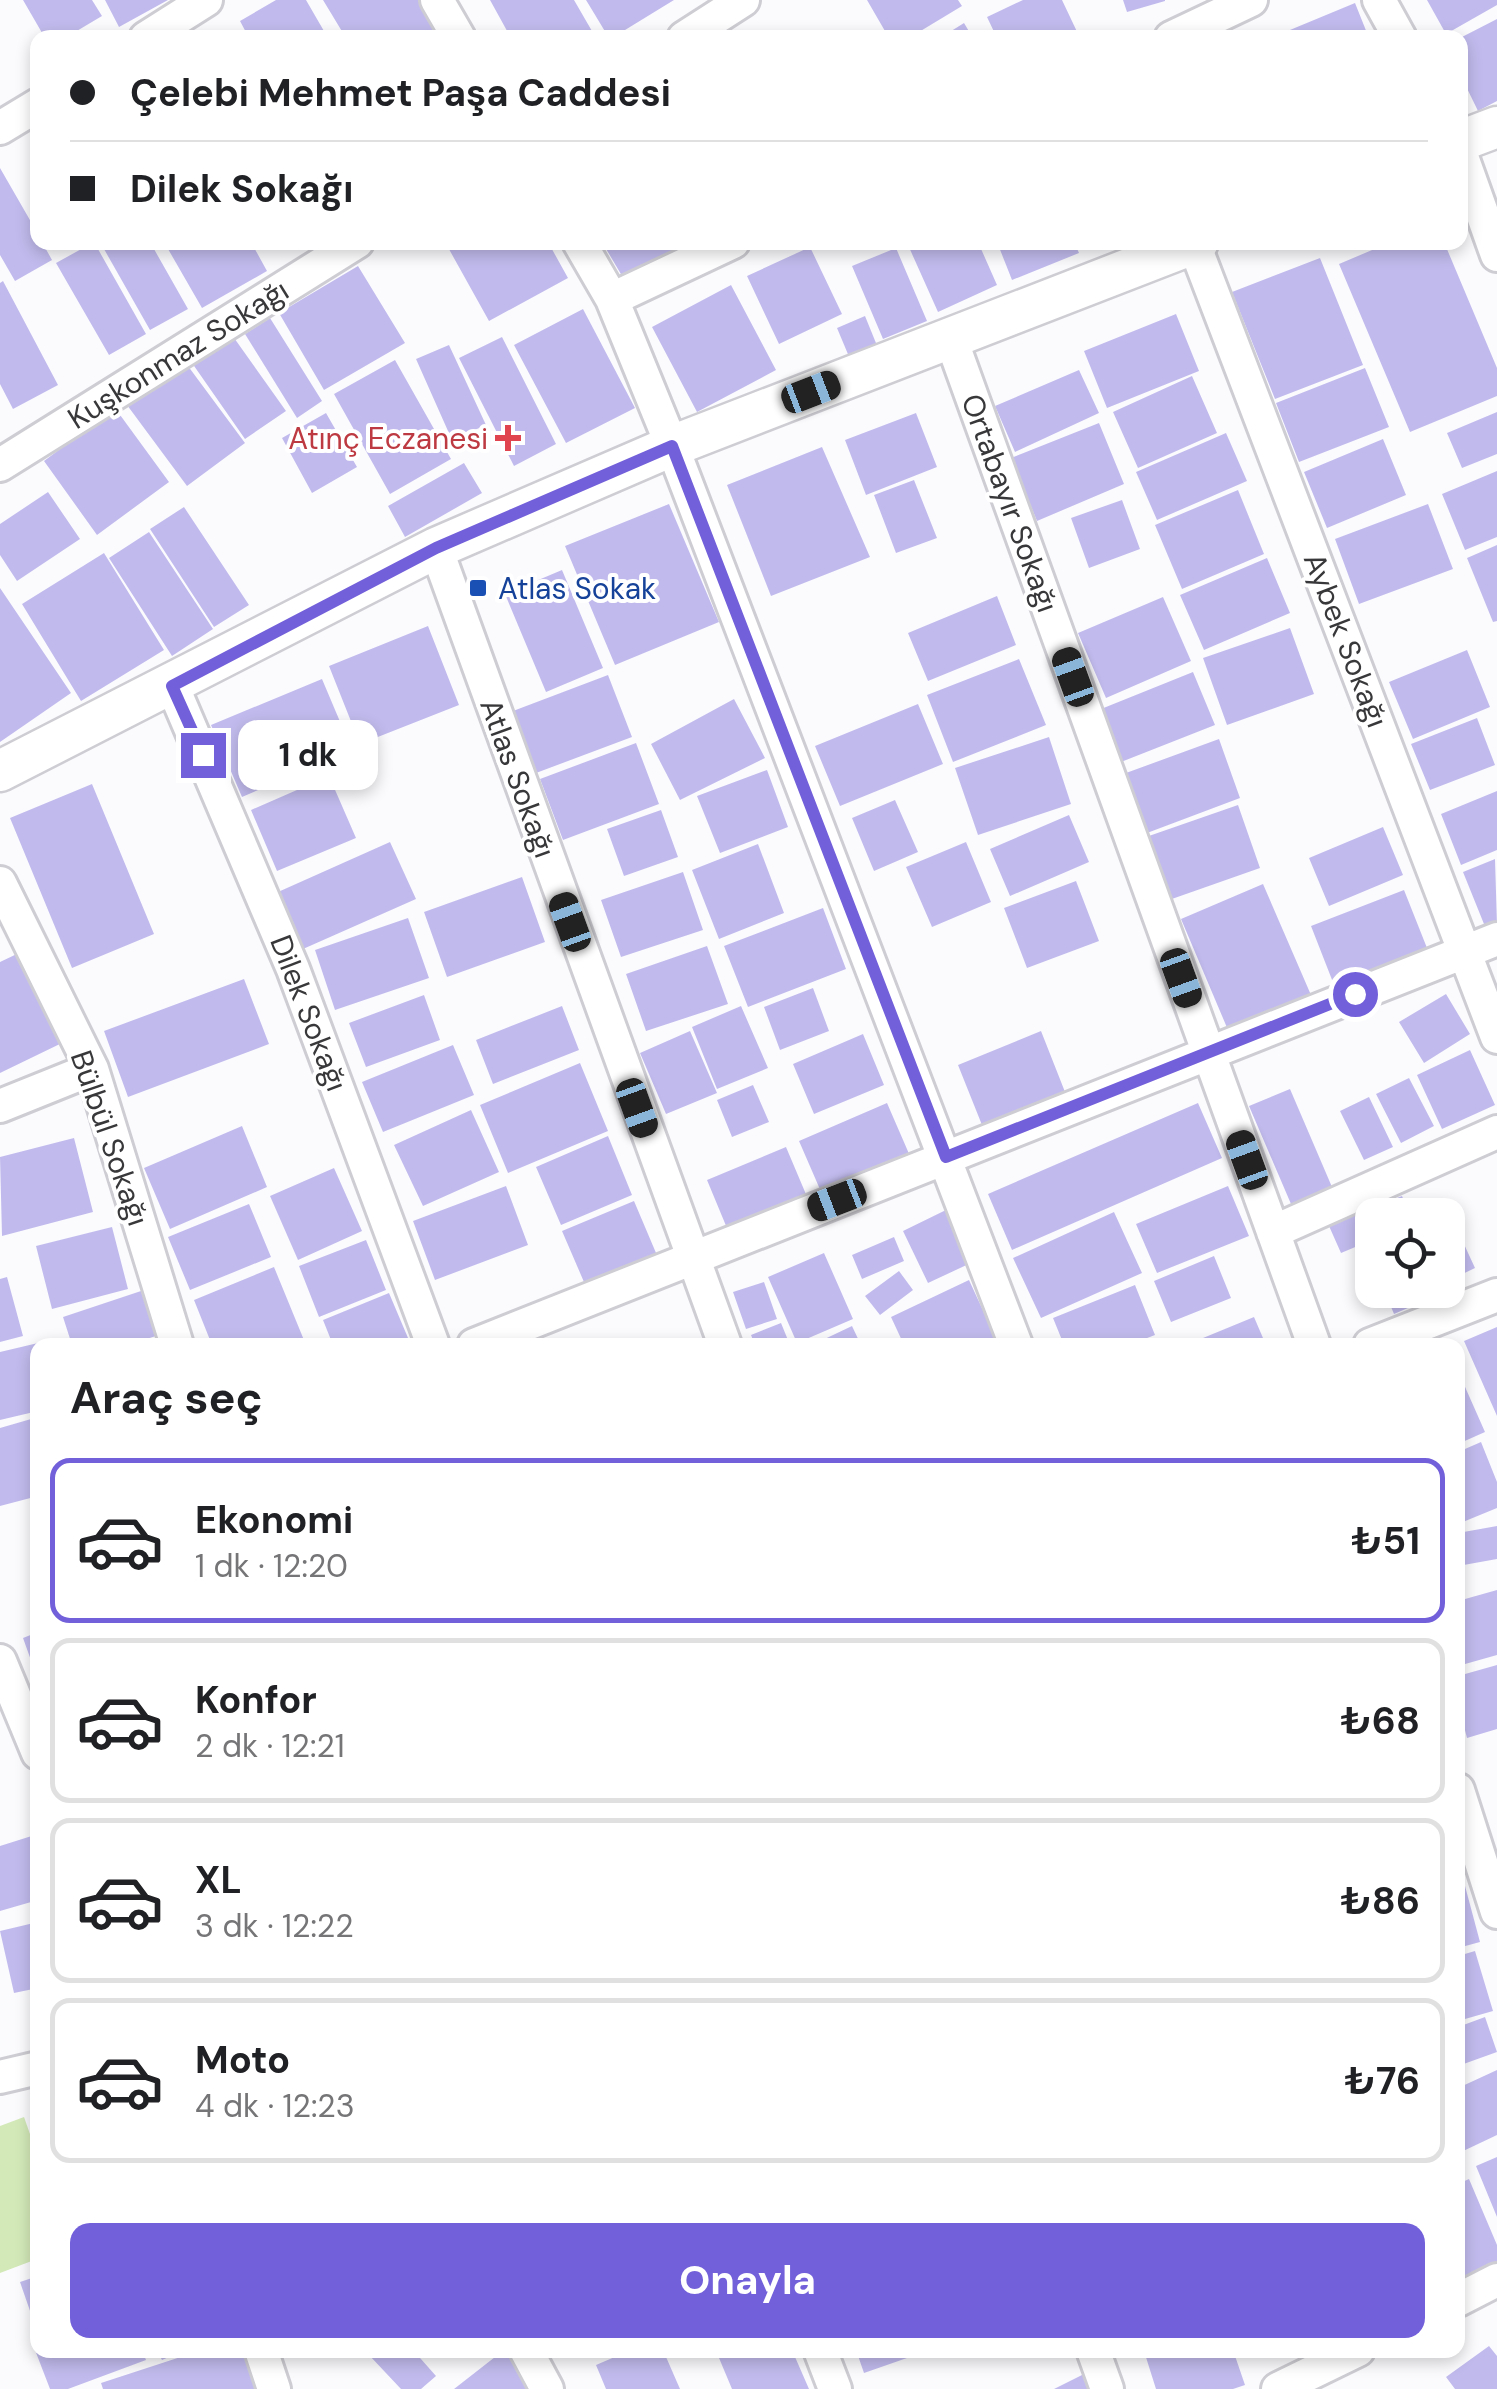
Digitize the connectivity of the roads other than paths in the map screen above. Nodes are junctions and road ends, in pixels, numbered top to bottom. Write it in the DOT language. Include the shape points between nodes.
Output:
graph roads {
  1 [pos="206,0"];
  2 [pos="436,0"];
  3 [pos="744,0"];
  4 [pos="1251,0"];
  5 [pos="1380,0"];
  6 [pos="159,30"];
  7 [pos="454,30"];
  8 [pos="697,30"];
  9 [pos="1188,30"];
  10 [pos="1396,30"];
  11 [pos="30,110"];
  12 [pos="1497,127"];
  13 [pos="0,128"];
  14 [pos="1468,138"];
  15 [pos="1468,173"];
  16 [pos="343,250"];
  17 [pos="584,250"];
  18 [pos="716,250"];
  19 [pos="1178,250"];
  20 [pos="1199,250"];
  21 [pos="1497,255"];
  22 [pos="612,299"];
  23 [pos="951,338"];
  24 [pos="672,446"];
  25 [pos="0,465"];
  26 [pos="436,548"];
  27 [pos="172,686"];
  28 [pos="0,772"];
  29 [pos="0,883"];
  30 [pos="1497,939"];
  31 [pos="1466,950"];
  32 [pos="1497,1036"];
  33 [pos="1208,1053"];
  34 [pos="92,1069"];
  35 [pos="0,1106"];
  36 [pos="1497,1132"];
  37 [pos="946,1157"];
  38 [pos="1272,1232"];
  39 [pos="691,1258"];
  40 [pos="1497,1294"];
  41 [pos="175,1338"];
  42 [pos="431,1338"];
  43 [pos="491,1338"];
  44 [pos="722,1338"];
  45 [pos="1013,1338"];
  46 [pos="1311,1338"];
  47 [pos="1387,1338"];
  48 [pos="0,1661"];
  49 [pos="30,1734"];
  50 [pos="1465,1812"];
  51 [pos="1497,1912"];
  52 [pos="30,2070"];
  53 [pos="0,2077"];
  54 [pos="1497,2281"];
  55 [pos="1465,2297"];
  56 [pos="264,2358"];
  57 [pos="530,2358"];
  58 [pos="823,2358"];
  59 [pos="1095,2358"];
  60 [pos="1339,2363"];
  61 [pos="274,2389"];
  62 [pos="547,2389"];
  63 [pos="835,2389"];
  64 [pos="1106,2389"];
  65 [pos="1278,2389"];
  1 -- 6 [label="street"];
  2 -- 7 [label="street"];
  3 -- 8 [label="street"];
  4 -- 9 [label="street"];
  5 -- 10 [label="street"];
  11 -- 13 [label="street"];
  12 -- 14 [label="street"];
  15 -- 21 [label="street"];
  16 -- 25 [label="street, Kuşkonmaz Sokağı"];
  17 -- 22 [label="street"];
  18 -- 22 [label="street"];
  19 -- 23 [label="street"];
  20 -- 31 [label="street, Aybek Sokağı"];
  22 -- 24 [label="street"];
  23 -- 24 [label="street"];
  23 -- 33 [label="street, Ortabayır Sokağı"];
  24 -- 26 [label="street"];
  24 -- 37 [label="street"];
  26 -- 27 [label="street"];
  26 -- 39 [label="street, Atlas Sokağı"];
  27 -- 28 [label="street"];
  27 -- 42 [label="street, Dilek Sokağı" via="294,969"];
  29 -- 34 [label="street, Bülbül Sokağı"];
  30 -- 31 [label="street"];
  31 -- 32 [label="street, Aybek Sokağı"];
  31 -- 33 [label="street"];
  33 -- 37 [label="street"];
  33 -- 38 [label="street, Ortabayır Sokağı"];
  34 -- 35 [label="street"];
  34 -- 41 [label="street, Bülbül Sokağı"];
  36 -- 38 [label="street"];
  37 -- 39 [label="street"];
  37 -- 45 [label="street"];
  38 -- 46 [label="street, Ortabayır Sokağı"];
  39 -- 43 [label="street"];
  39 -- 44 [label="street, Atlas Sokağı"];
  40 -- 47 [label="street"];
  48 -- 49 [label="street"];
  50 -- 51 [label="street"];
  52 -- 53 [label="street"];
  54 -- 55 [label="street"];
  56 -- 61 [label="street"];
  57 -- 62 [label="street"];
  58 -- 63 [label="street"];
  59 -- 64 [label="street"];
  60 -- 65 [label="street"];
}
